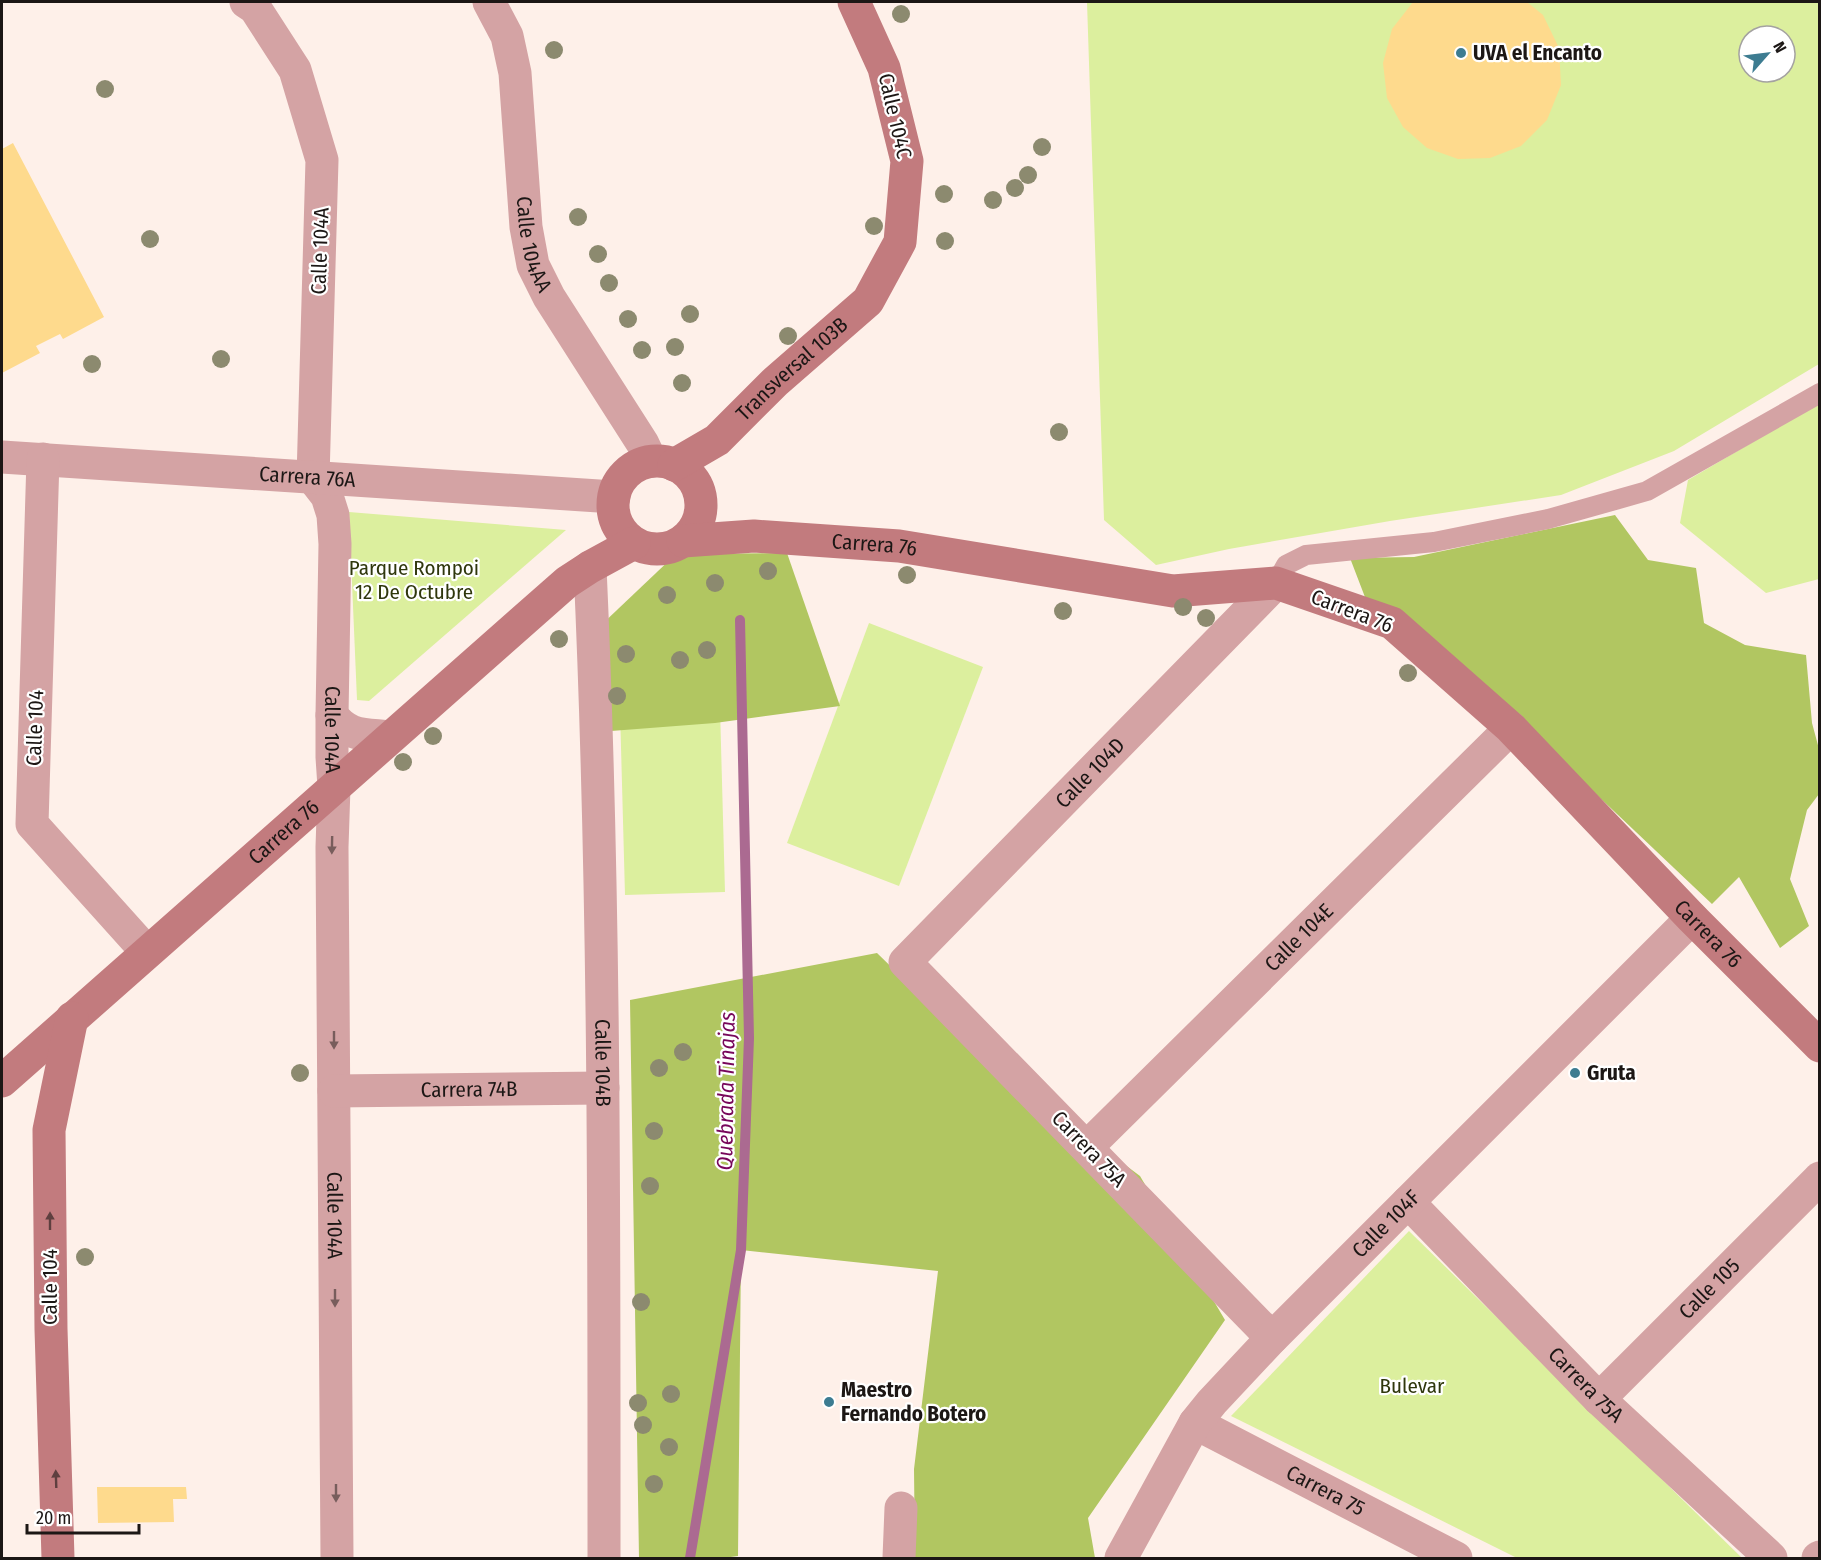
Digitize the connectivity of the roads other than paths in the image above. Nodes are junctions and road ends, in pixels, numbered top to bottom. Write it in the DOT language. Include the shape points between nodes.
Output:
graph roads {
  1 [pos="246,2"];
  2 [pos="489,2"];
  3 [pos="854,2"];
  4 [pos="868,301"];
  5 [pos="1820,393"];
  6 [pos="2,457"];
  7 [pos="43,459"];
  8 [pos="313,478"];
  9 [pos="680,478"];
  10 [pos="614,506"];
  11 [pos="754,536"];
  12 [pos="683,541"];
  13 [pos="634,543"];
  14 [pos="579,575"];
  15 [pos="1276,583"];
  16 [pos="332,715"];
  17 [pos="1511,729"];
  18 [pos="390,737"];
  19 [pos="334,787"];
  20 [pos="1692,918"];
  21 [pos="147,952"];
  22 [pos="905,962"];
  23 [pos="72,1018"];
  24 [pos="1820,1046"];
  25 [pos="2,1081"];
  26 [pos="603,1088"];
  27 [pos="334,1090"];
  28 [pos="1087,1147"];
  29 [pos="1820,1178"];
  30 [pos="1408,1202"];
  31 [pos="1272,1338"];
  32 [pos="1599,1399"];
  33 [pos="1196,1423"];
  34 [pos="901,1508"];
  35 [pos="1436,1554"];
  36 [pos="58,1558"];
  37 [pos="337,1558"];
  38 [pos="604,1558"];
  39 [pos="900,1558"];
  40 [pos="1121,1558"];
  41 [pos="1771,1558"];
  1 -- 8 [label="street, Calle 104A" via="255,8 295,70 322,160"];
  2 -- 9 [label="street, Calle 104AA" via="507,36 515,73 526,227 533,265 549,297 643,444"];
  3 -- 4 [label="main road, Calle 104C" via="884,68 907,161 900,242"];
  4 -- 9 [label="main road, Transversal 103B" via="775,382"];
  5 -- 15 [label="lane" via="1647,491 1548,519 1434,542 1306,555 1286,565"];
  6 -- 7 [label="street, Carrera 76A"];
  7 -- 8 [label="street, Carrera 76A"];
  7 -- 21 [label="street, Calle 104" via="32,824"];
  8 -- 10 [label="street, Carrera 76A"];
  8 -- 16 [label="street, Calle 104A" via="327,496 333,515"];
  9 -- 10 [label="main road" via="634,468 616,489"];
  9 -- 11 [label="main road, Carrera 76"];
  9 -- 12 [label="main road" via="700,511 697,523"];
  10 -- 13 [label="main road" via="625,536"];
  10 -- 14 [label="main road, Carrera 76"];
  11 -- 12 [label="main road, Carrera 76"];
  11 -- 15 [label="main road, Carrera 76" via="899,546 1173,591"];
  12 -- 13 [label="main road" via="659,549"];
  13 -- 14 [label="main road, Carrera 76"];
  14 -- 18 [label="main road, Carrera 76"];
  14 -- 26 [label="street, Calle 104B" via="598,775"];
  15 -- 17 [label="main road, Carrera 76" via="1392,623"];
  15 -- 22 [label="street, Calle 104D"];
  16 -- 18 [label="street" via="340,726 354,733"];
  16 -- 19 [label="street, Calle 104A"];
  17 -- 20 [label="main road, Carrera 76"];
  17 -- 28 [label="street, Calle 104E"];
  18 -- 19 [label="main road, Carrera 76"];
  19 -- 21 [label="main road, Carrera 76"];
  19 -- 27 [label="street, Calle 104A, one-way"];
  20 -- 24 [label="main road, Carrera 76"];
  20 -- 30 [label="street, Calle 104F"];
  21 -- 23 [label="main road, Carrera 76"];
  22 -- 28 [label="street, Carrera 75A"];
  23 -- 25 [label="main road, Carrera 76"];
  36 -- 23 [label="main road, Calle 104, one-way" via="49,1130"];
  26 -- 27 [label="street, Carrera 74B"];
  26 -- 38 [label="street, Calle 104B"];
  27 -- 37 [label="street, Calle 104A, one-way"];
  28 -- 31 [label="street, Carrera 75A"];
  29 -- 32 [label="street, Calle 105"];
  30 -- 31 [label="street, Calle 104F"];
  30 -- 32 [label="street, Carrera 75A"];
  31 -- 33 [label="street, Calle 104F"];
  32 -- 41 [label="street, Carrera 75A"];
  33 -- 35 [label="street, Carrera 75"];
  33 -- 40 [label="street, Calle 104F"];
  34 -- 39 [label="street"];
}
